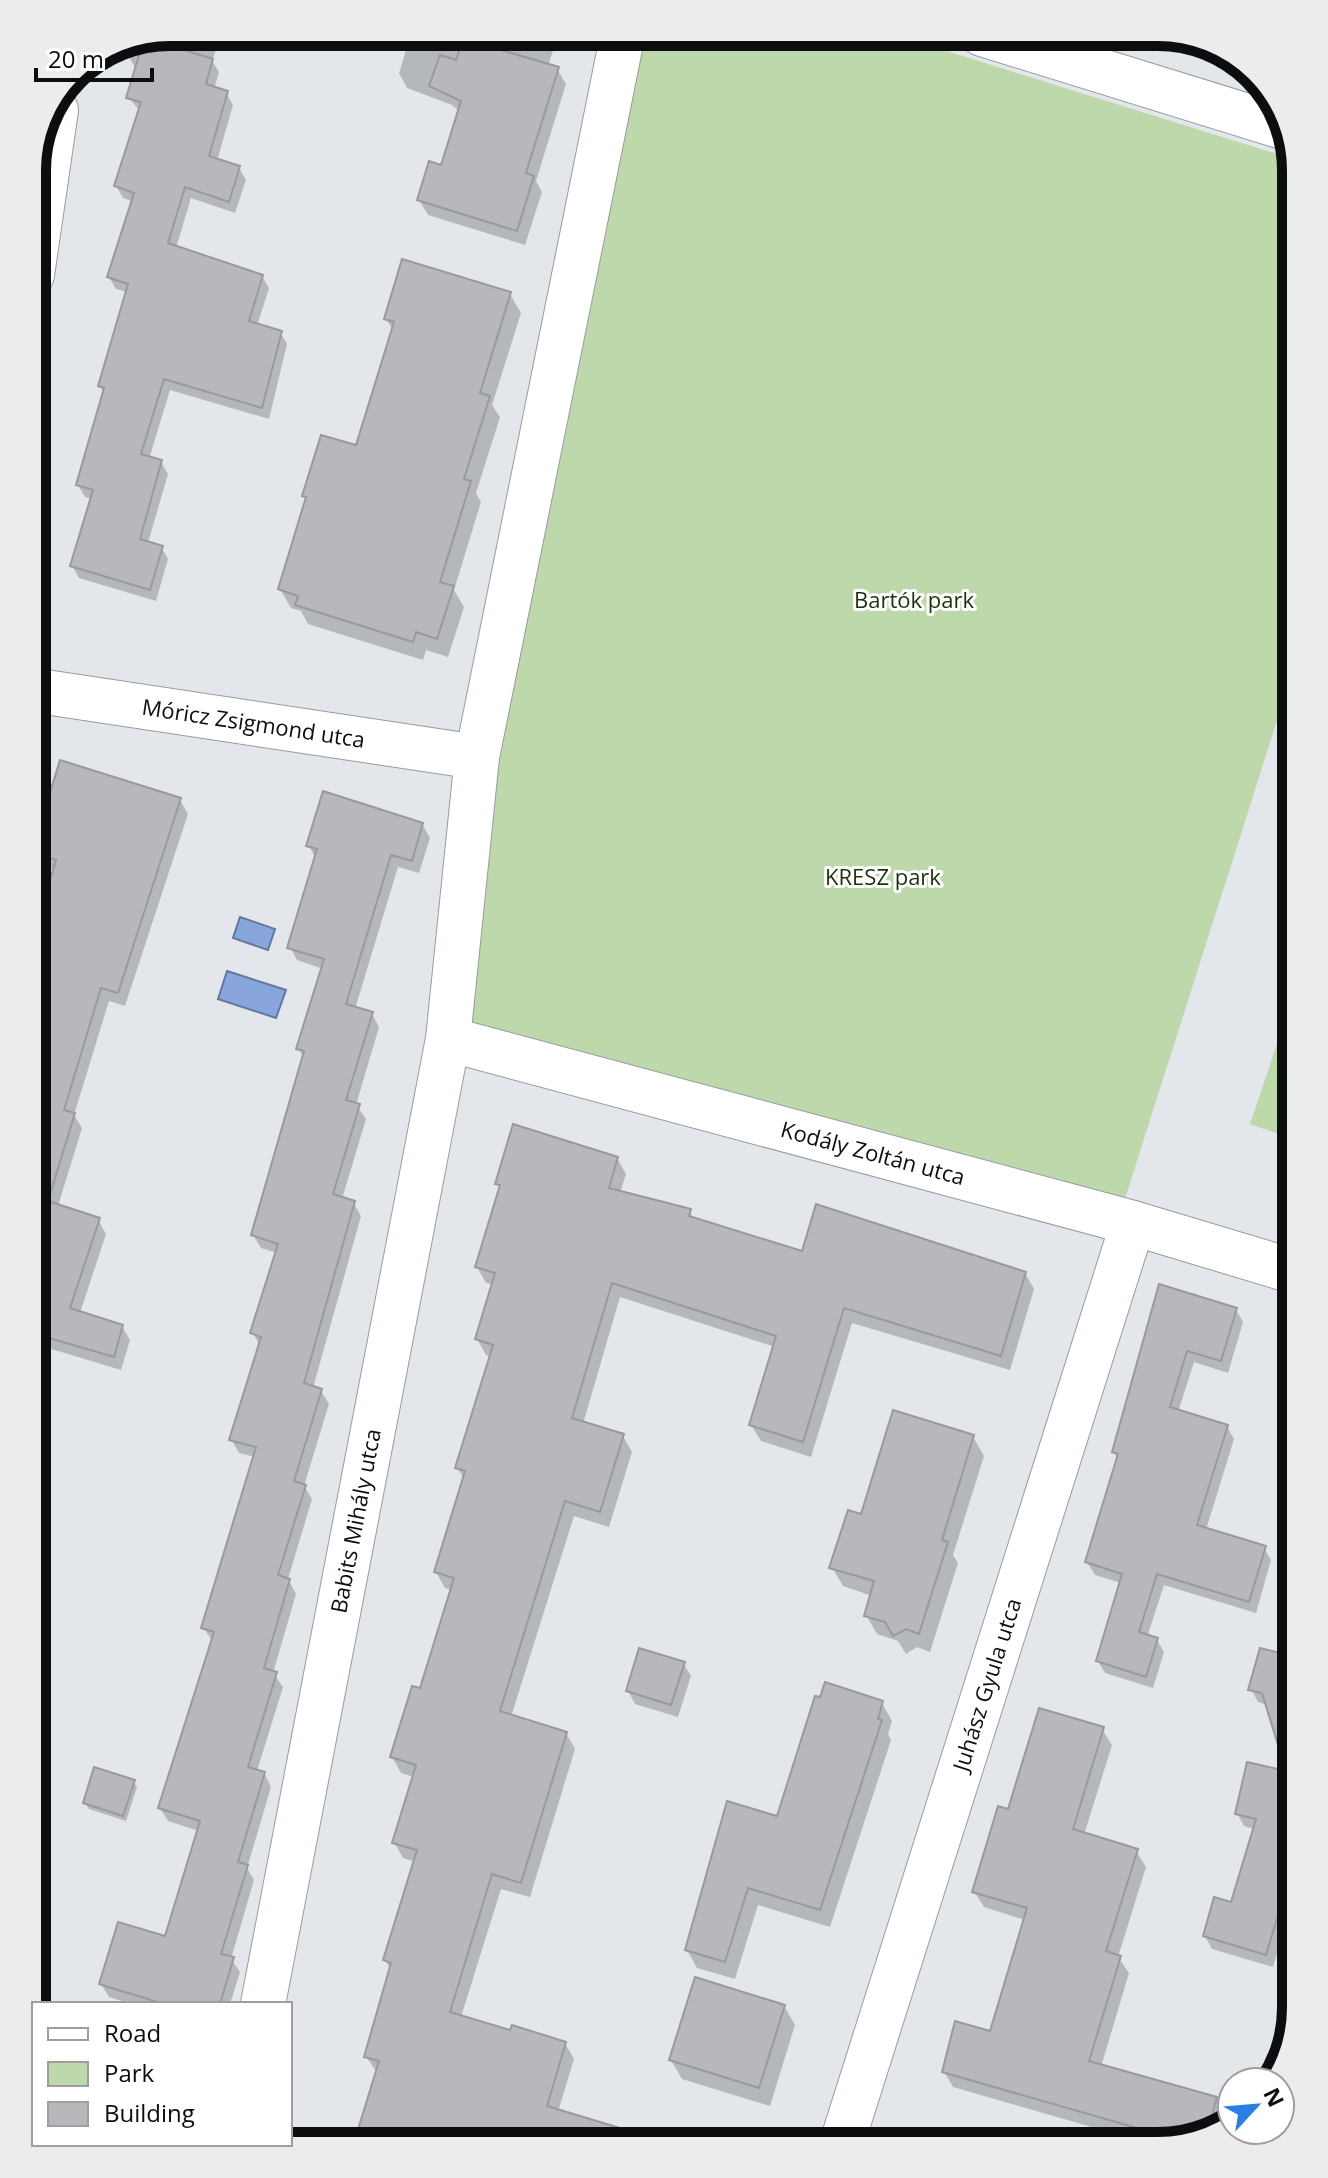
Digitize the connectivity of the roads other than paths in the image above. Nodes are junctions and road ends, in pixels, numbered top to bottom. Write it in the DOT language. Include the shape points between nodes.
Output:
graph roads {
  1 [pos="620,46"];
  2 [pos="1021,46"];
  3 [pos="1273,124"];
  4 [pos="53,130"];
  5 [pos="46,179"];
  6 [pos="46,692"];
  7 [pos="477,757"];
  8 [pos="448,1039"];
  9 [pos="1133,1223"];
  10 [pos="1282,1268"];
  11 [pos="263,2002"];
  12 [pos="845,2132"];
  1 -- 7 [label="street, Babits Mihály utca"];
  2 -- 3 [label="street"];
  4 -- 5 [label="street"];
  6 -- 7 [label="street, Móricz Zsigmond utca"];
  7 -- 8 [label="street, Babits Mihály utca"];
  8 -- 9 [label="street, Kodály Zoltán utca"];
  8 -- 11 [label="street, Babits Mihály utca"];
  9 -- 10 [label="street, Kodály Zoltán utca"];
  9 -- 12 [label="street, Juhász Gyula utca"];
}
